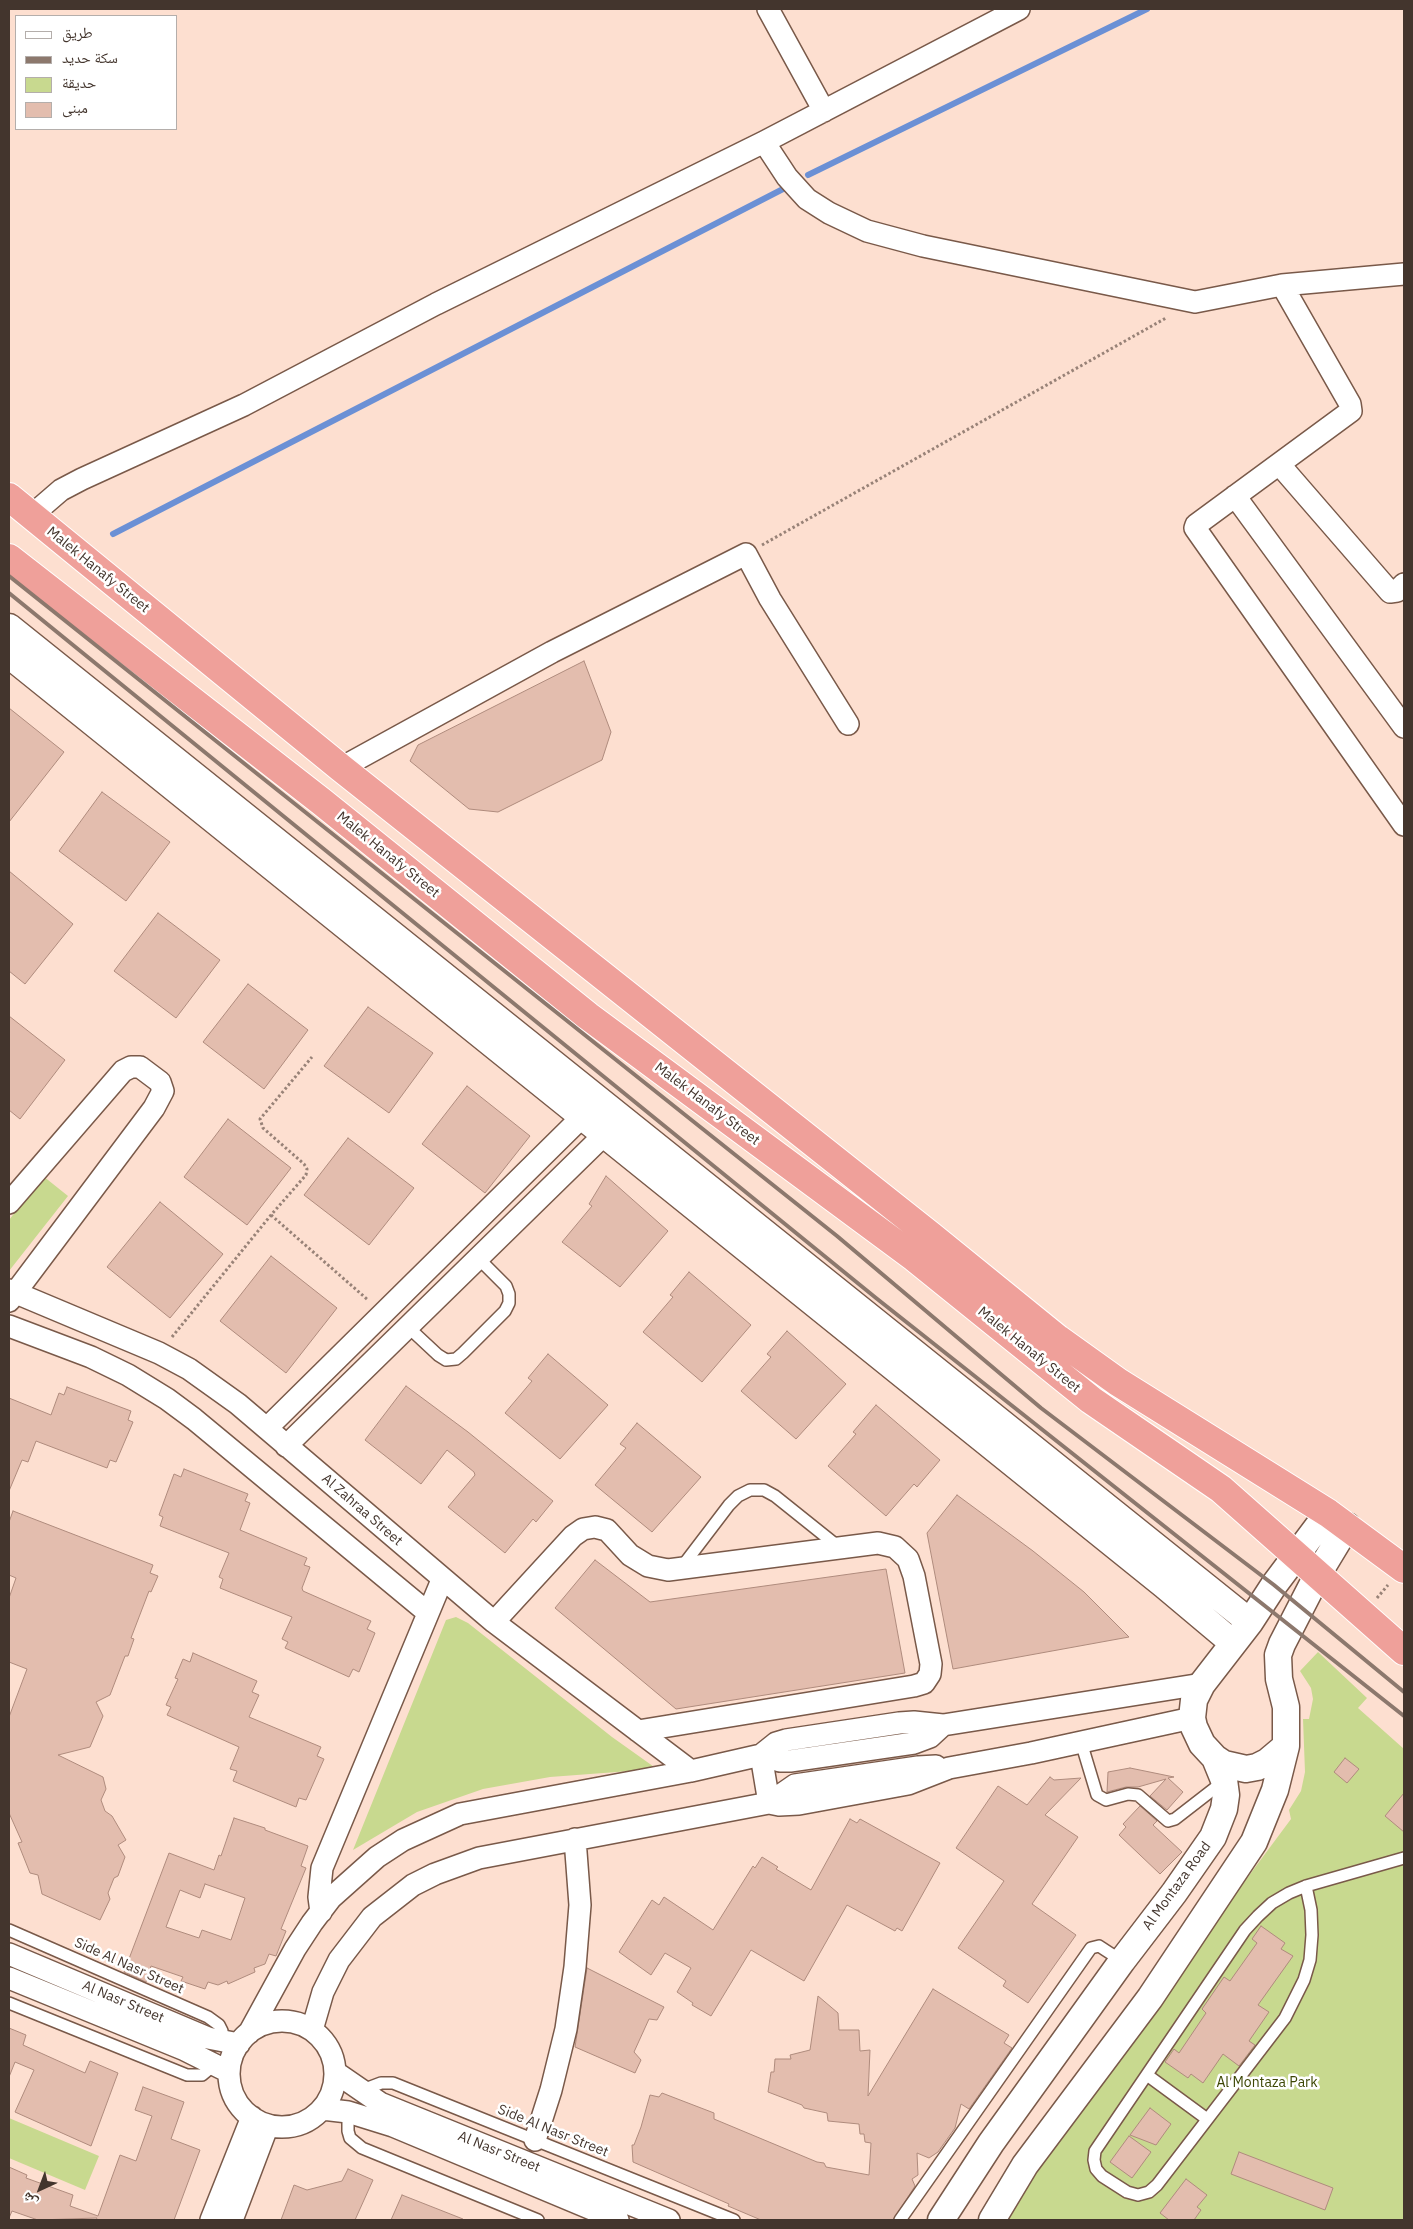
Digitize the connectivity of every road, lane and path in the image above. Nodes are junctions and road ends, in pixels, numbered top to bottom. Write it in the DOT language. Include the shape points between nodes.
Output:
graph roads {
  1 [pos="768,9"];
  2 [pos="1019,9"];
  3 [pos="824,111"];
  4 [pos="764,142"];
  5 [pos="1404,274"];
  6 [pos="1282,285"];
  7 [pos="1195,302"];
  8 [pos="1279,464"];
  9 [pos="1235,496"];
  10 [pos="9,497"];
  11 [pos="32,515"];
  12 [pos="746,554"];
  13 [pos="9,558"];
  14 [pos="1404,584"];
  15 [pos="9,627"];
  16 [pos="9,654"];
  17 [pos="848,724"];
  18 [pos="1404,727"];
  19 [pos="341,768"];
  20 [pos="1404,825"];
  21 [pos="312,1057"];
  22 [pos="583,1116"];
  23 [pos="605,1134"];
  24 [pos="9,1203"];
  25 [pos="271,1215"];
  26 [pos="931,1236"];
  27 [pos="478,1258"];
  28 [pos="914,1258"];
  29 [pos="11,1295"];
  30 [pos="383,1314"];
  31 [pos="9,1326"];
  32 [pos="408,1327"];
  33 [pos="159,1353"];
  34 [pos="267,1428"];
  35 [pos="286,1446"];
  36 [pos="1337,1519"];
  37 [pos="840,1548"];
  38 [pos="1297,1555"];
  39 [pos="1404,1568"];
  40 [pos="680,1569"];
  41 [pos="1318,1574"];
  42 [pos="442,1580"];
  43 [pos="427,1612"];
  44 [pos="1362,1615"];
  45 [pos="494,1622"];
  46 [pos="1250,1622"];
  47 [pos="1233,1643"];
  48 [pos="1404,1651"];
  49 [pos="1202,1684"];
  50 [pos="1192,1718"];
  51 [pos="638,1731"];
  52 [pos="1081,1742"];
  53 [pos="1286,1746"];
  54 [pos="760,1755"];
  55 [pos="1220,1769"];
  56 [pos="691,1771"];
  57 [pos="768,1803"];
  58 [pos="1219,1824"];
  59 [pos="575,1839"];
  60 [pos="1254,1842"];
  61 [pos="1404,1858"];
  62 [pos="1306,1886"];
  63 [pos="321,1912"];
  64 [pos="9,1930"];
  65 [pos="9,1954"];
  66 [pos="1122,1960"];
  67 [pos="9,1978"];
  68 [pos="9,2003"];
  69 [pos="312,2030"];
  70 [pos="236,2039"];
  71 [pos="221,2068"];
  72 [pos="335,2072"];
  73 [pos="1147,2075"];
  74 [pos="360,2091"];
  75 [pos="322,2109"];
  76 [pos="348,2112"];
  77 [pos="1207,2120"];
  78 [pos="260,2121"];
  79 [pos="534,2140"];
  80 [pos="212,2220"];
  81 [pos="232,2220"];
  82 [pos="538,2220"];
  83 [pos="618,2220"];
  84 [pos="669,2220"];
  85 [pos="734,2220"];
  86 [pos="900,2220"];
  87 [pos="940,2220"];
  88 [pos="992,2220"];
  1 -- 3 [label="street"];
  2 -- 3 [label="street"];
  3 -- 4 [label="street"];
  4 -- 7 [label="street" via="787,177 807,199 867,231 922,246"];
  4 -- 11 [label="street" via="436,304 244,405 82,479 61,490"];
  5 -- 6 [label="street"];
  6 -- 7 [label="street"];
  6 -- 8 [label="street" via="1351,411"];
  7 -- 12 [label="path"];
  8 -- 9 [label="street"];
  8 -- 14 [label="street" via="1390,592 1397,591"];
  9 -- 18 [label="street"];
  9 -- 20 [label="street" via="1196,525 1196,530"];
  10 -- 11 [label="highway, Malek Hanafy Street"];
  11 -- 19 [label="highway, Malek Hanafy Street"];
  12 -- 17 [label="street" via="770,599"];
  12 -- 19 [label="street" via="552,652"];
  13 -- 28 [label="highway, Malek Hanafy Street" via="322,802 588,1016"];
  15 -- 46 [label="street"];
  16 -- 22 [label="street"];
  19 -- 26 [label="highway, Malek Hanafy Street"];
  21 -- 25 [label="path" via="260,1119 263,1128 307,1169 306,1175"];
  22 -- 23 [label="street"];
  22 -- 30 [label="street"];
  23 -- 27 [label="street"];
  23 -- 47 [label="street"];
  24 -- 29 [label="street" via="123,1071 140,1066 160,1082 163,1091 154,1108"];
  25 -- 30 [label="path"];
  25 -- 33 [label="path"];
  26 -- 28 [label="highway"];
  26 -- 36 [label="highway, Malek Hanafy Street" via="1058,1340 1118,1382"];
  27 -- 32 [label="street"];
  27 -- 32 [label="lane" via="506,1286 509,1303 464,1354 446,1360"];
  28 -- 38 [label="highway, Malek Hanafy Street" via="1091,1400 1221,1489"];
  29 -- 33 [label="street, Al Zahraa Street"];
  30 -- 34 [label="street"];
  31 -- 43 [label="street" via="90,1357 167,1399"];
  32 -- 35 [label="street"];
  33 -- 34 [label="street, Al Zahraa Street" via="188,1369"];
  34 -- 35 [label="street, Al Zahraa Street"];
  35 -- 42 [label="street, Al Zahraa Street"];
  36 -- 38 [label="street"];
  36 -- 39 [label="highway, Malek Hanafy Street"];
  36 -- 41 [label="street"];
  37 -- 40 [label="street"];
  37 -- 40 [label="lane" via="776,1496 764,1490 750,1490 729,1505"];
  37 -- 51 [label="street" via="878,1543 895,1547 908,1559 931,1664 930,1674 924,1683"];
  38 -- 41 [label="highway, Malek Hanafy Street"];
  38 -- 46 [label="street"];
  39 -- 44 [label="path"];
  40 -- 45 [label="street" via="648,1566 630,1555 607,1530 583,1529"];
  41 -- 44 [label="highway, Malek Hanafy Street"];
  41 -- 53 [label="street" via="1278,1655 1278,1679 1286,1707"];
  42 -- 43 [label="street"];
  42 -- 45 [label="street, Al Zahraa Street"];
  43 -- 63 [label="street" via="322,1868"];
  44 -- 48 [label="highway, Malek Hanafy Street"];
  45 -- 51 [label="street, Al Zahraa Street"];
  46 -- 47 [label="street"];
  47 -- 49 [label="street"];
  49 -- 50 [label="street" via="1194,1700"];
  49 -- 54 [label="street" via="943,1725 914,1743 790,1761"];
  50 -- 52 [label="street"];
  50 -- 55 [label="street" via="1197,1736"];
  51 -- 56 [label="street, Al Zahraa Street"];
  52 -- 55 [label="lane" via="1097,1794 1106,1800 1128,1794 1138,1795 1168,1821 1175,1819"];
  52 -- 57 [label="street" via="949,1768 918,1767 795,1785"];
  53 -- 55 [label="street" via="1267,1762 1246,1769 1224,1764"];
  53 -- 60 [label="street" via="1276,1790"];
  54 -- 56 [label="street"];
  54 -- 57 [label="street"];
  55 -- 58 [label="street, Al Montaza Road" via="1226,1795"];
  56 -- 63 [label="street" via="460,1814 411,1835 377,1857 343,1886"];
  57 -- 59 [label="street"];
  58 -- 60 [label="street"];
  58 -- 66 [label="street, Al Montaza Road" via="1174,1894"];
  59 -- 69 [label="street" via="479,1858 413,1885 372,1917 339,1960 323,1992"];
  59 -- 79 [label="street" via="580,1905 575,1967 566,2029"];
  60 -- 88 [label="street" via="1150,1998 1025,2165"];
  61 -- 62 [label="lane"];
  62 -- 73 [label="lane" via="1272,1903 1245,1930"];
  62 -- 77 [label="lane" via="1312,1935 1304,1980 1285,2018"];
  63 -- 70 [label="street"];
  64 -- 70 [label="lane, Side Al Nasr Street" via="208,2017"];
  65 -- 70 [label="street, Al Nasr Street" via="208,2038"];
  66 -- 86 [label="lane" via="1099,1946 1091,1948"];
  66 -- 87 [label="street, Al Montaza Road"];
  67 -- 71 [label="street, Al Nasr Street" via="185,2050"];
  68 -- 71 [label="lane" via="187,2075 202,2075 208,2070"];
  69 -- 70 [label="street" via="280,2021"];
  69 -- 72 [label="street" via="324,2041 332,2056"];
  70 -- 71 [label="street" via="234,2053"];
  71 -- 78 [label="street" via="242,2109"];
  72 -- 74 [label="street, Al Nasr Street"];
  72 -- 75 [label="street" via="330,2098"];
  73 -- 77 [label="lane"];
  73 -- 77 [label="lane" via="1095,2151 1096,2169 1102,2176 1127,2192 1138,2195 1149,2192"];
  74 -- 79 [label="lane, Side Al Nasr Street" via="381,2083 393,2083"];
  74 -- 84 [label="street, Al Nasr Street" via="401,2112"];
  75 -- 76 [label="street, Al Nasr Street"];
  75 -- 78 [label="street" via="307,2121 288,2127"];
  76 -- 82 [label="lane" via="350,2138 362,2148"];
  76 -- 83 [label="street, Al Nasr Street" via="393,2126"];
  78 -- 80 [label="street"];
  78 -- 81 [label="street"];
  79 -- 85 [label="lane, Side Al Nasr Street"];
}
